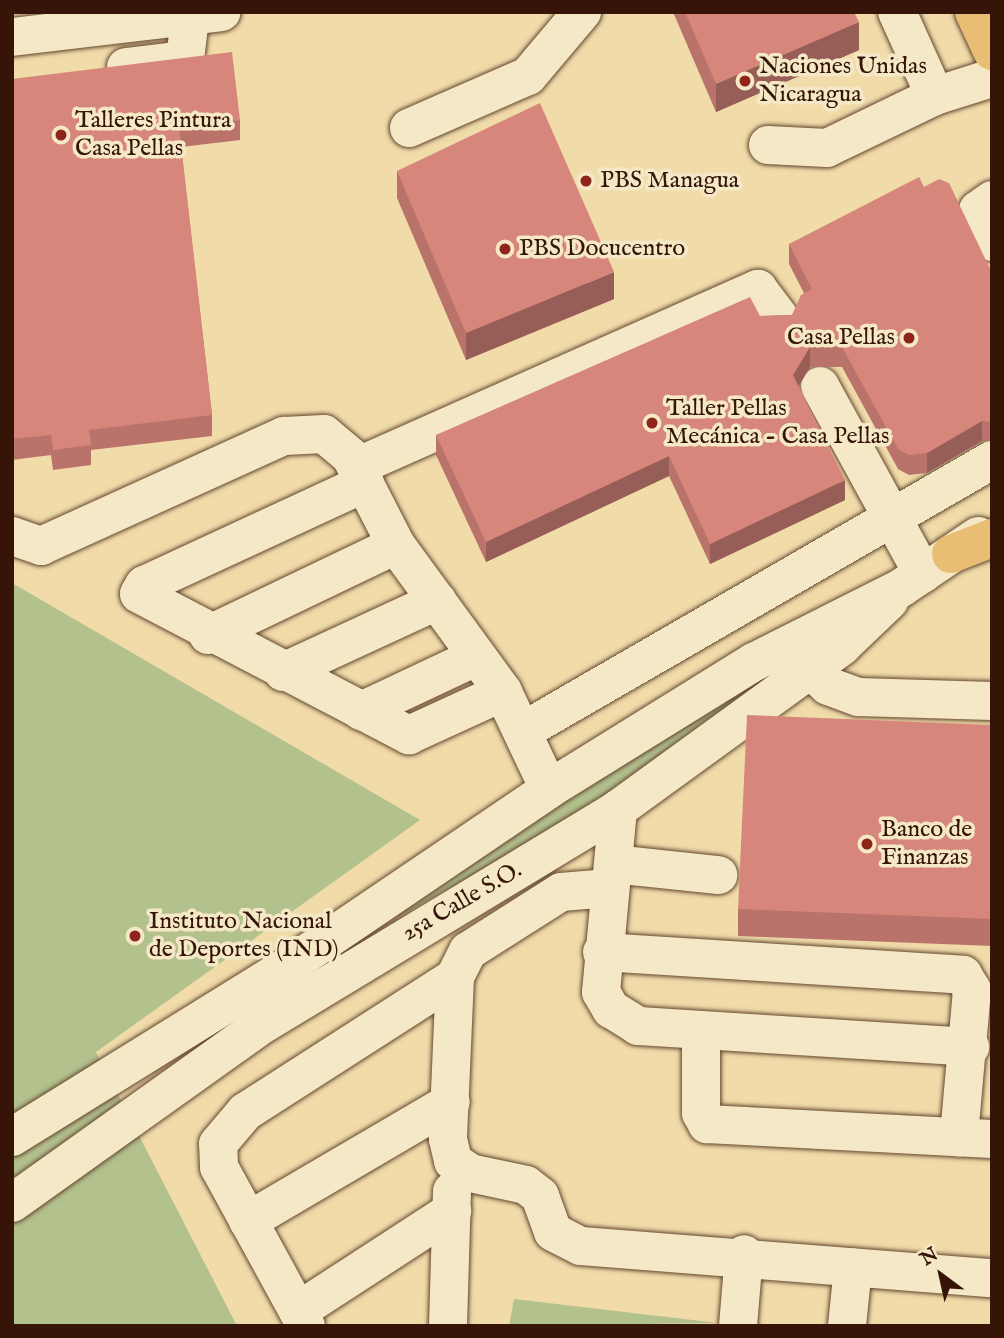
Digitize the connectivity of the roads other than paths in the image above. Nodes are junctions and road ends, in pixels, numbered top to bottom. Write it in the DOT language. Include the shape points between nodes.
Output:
graph roads {
  1 [pos="582,12"];
  2 [pos="897,12"];
  3 [pos="974,12"];
  4 [pos="184,15"];
  5 [pos="12,37"];
  6 [pos="992,51"];
  7 [pos="94,71"];
  8 [pos="992,78"];
  9 [pos="935,96"];
  10 [pos="409,128"];
  11 [pos="768,145"];
  12 [pos="992,200"];
  13 [pos="992,242"];
  14 [pos="779,317"];
  15 [pos="820,386"];
  16 [pos="992,460"];
  17 [pos="361,475"];
  18 [pos="890,513"];
  19 [pos="992,527"];
  20 [pos="12,536"];
  21 [pos="992,538"];
  22 [pos="396,545"];
  23 [pos="925,572"];
  24 [pos="437,601"];
  25 [pos="208,635"];
  26 [pos="476,657"];
  27 [pos="810,669"];
  28 [pos="283,672"];
  29 [pos="503,692"];
  30 [pos="992,701"];
  31 [pos="361,711"];
  32 [pos="523,731"];
  33 [pos="549,789"];
  34 [pos="618,809"];
  35 [pos="718,875"];
  36 [pos="611,876"];
  37 [pos="602,952"];
  38 [pos="455,977"];
  39 [pos="701,1031"];
  40 [pos="970,1047"];
  41 [pos="450,1102"];
  42 [pos="12,1137"];
  43 [pos="975,1138"];
  44 [pos="453,1161"];
  45 [pos="12,1203"];
  46 [pos="452,1211"];
  47 [pos="248,1221"];
  48 [pos="744,1254"];
  49 [pos="853,1267"];
  50 [pos="992,1278"];
  51 [pos="302,1318"];
  52 [pos="445,1323"];
  53 [pos="738,1326"];
  54 [pos="847,1326"];
  1 -- 10 [label="street" via="528,76"];
  2 -- 9 [label="street"];
  3 -- 6 [label="main road"];
  4 -- 5 [label="street"];
  4 -- 7 [label="street" via="186,51 176,61"];
  8 -- 9 [label="street"];
  9 -- 11 [label="street" via="827,148"];
  12 -- 13 [label="street" via="978,210"];
  14 -- 17 [label="street" via="758,289"];
  15 -- 18 [label="street"];
  16 -- 18 [label="street"];
  17 -- 20 [label="street" via="324,434 284,436 41,546"];
  17 -- 22 [label="street"];
  17 -- 25 [label="street" via="144,585 139,594 146,603"];
  18 -- 23 [label="street"];
  18 -- 32 [label="street"];
  19 -- 23 [label="street, 25a Calle S.O."];
  21 -- 23 [label="main road"];
  22 -- 24 [label="street"];
  22 -- 25 [label="street"];
  23 -- 27 [label="street, 25a Calle S.O."];
  23 -- 33 [label="street, 25a Calle S.O." via="782,644"];
  24 -- 26 [label="street"];
  24 -- 28 [label="street"];
  25 -- 28 [label="street"];
  26 -- 29 [label="street"];
  26 -- 31 [label="street"];
  27 -- 30 [label="street" via="828,686 859,697"];
  27 -- 34 [label="street, 25a Calle S.O."];
  28 -- 31 [label="street"];
  29 -- 31 [label="street" via="417,735"];
  29 -- 32 [label="street"];
  32 -- 33 [label="street"];
  33 -- 42 [label="street, 25a Calle S.O." via="303,957"];
  34 -- 36 [label="street"];
  34 -- 45 [label="street, 25a Calle S.O." via="289,1008"];
  35 -- 36 [label="street"];
  36 -- 37 [label="street"];
  36 -- 38 [label="street" via="561,892 536,906 468,951"];
  37 -- 39 [label="street" via="601,992 611,1009 639,1026"];
  37 -- 40 [label="street" via="956,972 972,990"];
  38 -- 41 [label="street"];
  38 -- 47 [label="street" via="227,1126 219,1167"];
  39 -- 40 [label="street"];
  39 -- 43 [label="street" via="701,1113 707,1124"];
  40 -- 43 [label="street"];
  41 -- 44 [label="street"];
  41 -- 47 [label="street"];
  44 -- 46 [label="street"];
  44 -- 48 [label="street" via="470,1173 526,1185 540,1196 552,1232 563,1241"];
  46 -- 51 [label="street"];
  46 -- 52 [label="street"];
  47 -- 51 [label="street"];
  48 -- 49 [label="street"];
  48 -- 53 [label="street"];
  49 -- 50 [label="street"];
  49 -- 54 [label="street"];
}
